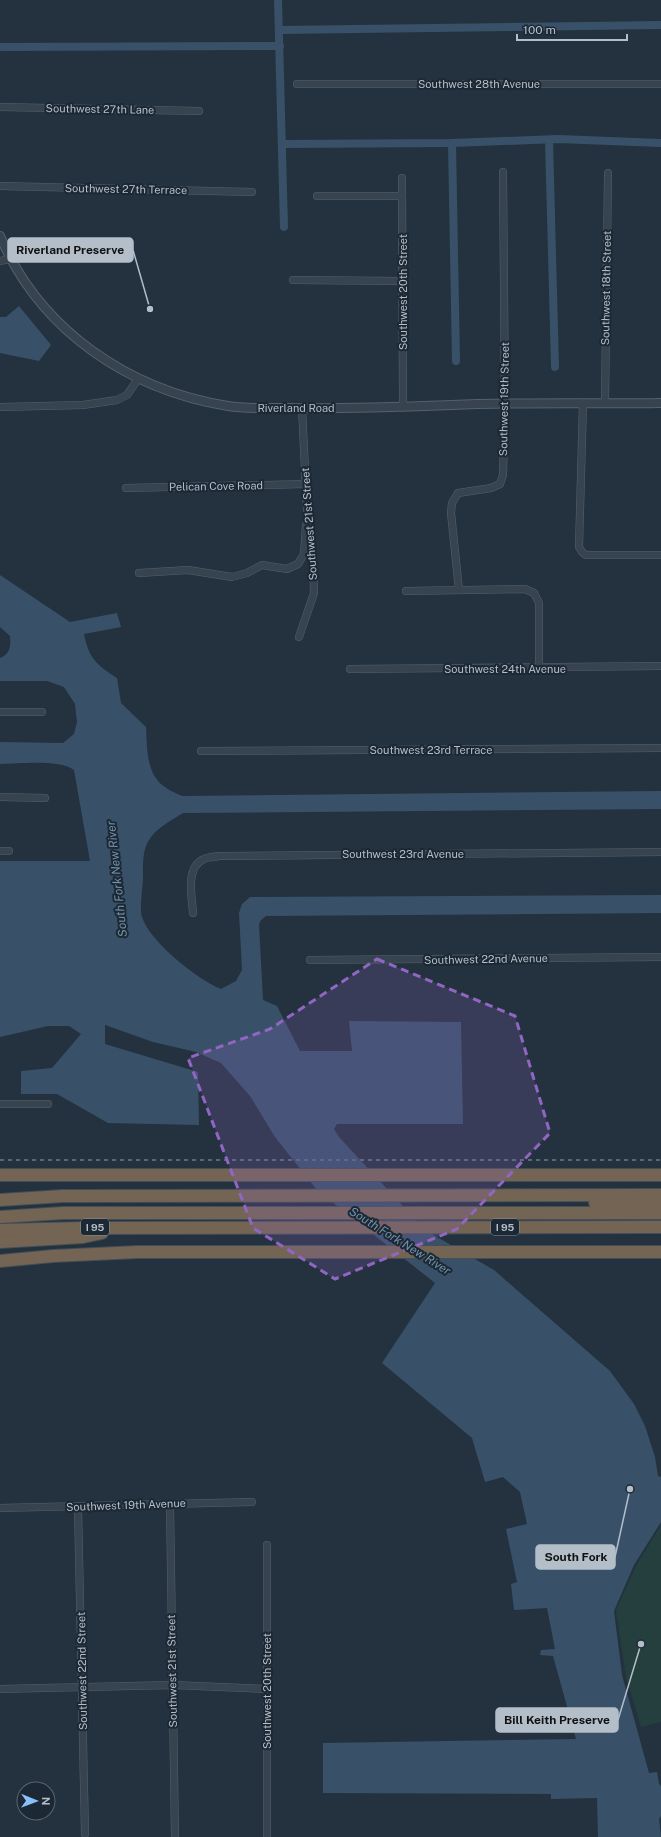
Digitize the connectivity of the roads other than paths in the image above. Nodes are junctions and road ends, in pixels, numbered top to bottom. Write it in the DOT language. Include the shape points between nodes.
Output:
graph roads {
  1 [pos="297,84"];
  2 [pos="661,84"];
  3 [pos="0,107"];
  4 [pos="199,111"];
  5 [pos="503,172"];
  6 [pos="608,173"];
  7 [pos="402,178"];
  8 [pos="0,186"];
  9 [pos="252,192"];
  10 [pos="317,196"];
  11 [pos="402,196"];
  12 [pos="0,236"];
  13 [pos="10,259"];
  14 [pos="0,261"];
  15 [pos="293,280"];
  16 [pos="403,281"];
  17 [pos="138,379"];
  18 [pos="505,403"];
  19 [pos="605,403"];
  20 [pos="661,403"];
  21 [pos="583,404"];
  22 [pos="403,406"];
  23 [pos="0,407"];
  24 [pos="302,408"];
  25 [pos="306,484"];
  26 [pos="126,488"];
  27 [pos="307,511"];
  28 [pos="661,555"];
  29 [pos="139,573"];
  30 [pos="459,590"];
  31 [pos="406,591"];
  32 [pos="298,637"];
  33 [pos="661,666"];
  34 [pos="350,669"];
  35 [pos="538,669"];
  36 [pos="0,712"];
  37 [pos="42,712"];
  38 [pos="661,748"];
  39 [pos="201,751"];
  40 [pos="0,797"];
  41 [pos="45,798"];
  42 [pos="0,851"];
  43 [pos="9,851"];
  44 [pos="661,852"];
  45 [pos="194,913"];
  46 [pos="661,957"];
  47 [pos="310,960"];
  48 [pos="0,1104"];
  49 [pos="48,1104"];
  50 [pos="0,1175"];
  51 [pos="661,1175"];
  52 [pos="0,1193"];
  53 [pos="661,1195"];
  54 [pos="42,1197"];
  55 [pos="0,1200"];
  56 [pos="661,1203"];
  57 [pos="63,1204"];
  58 [pos="0,1205"];
  59 [pos="661,1213"];
  60 [pos="0,1217"];
  61 [pos="661,1227"];
  62 [pos="0,1230"];
  63 [pos="62,1233"];
  64 [pos="0,1242"];
  65 [pos="661,1252"];
  66 [pos="0,1261"];
  67 [pos="252,1502"];
  68 [pos="170,1504"];
  69 [pos="78,1507"];
  70 [pos="0,1508"];
  71 [pos="267,1545"];
  72 [pos="173,1685"];
  73 [pos="82,1688"];
  74 [pos="267,1688"];
  75 [pos="0,1689"];
  76 [pos="85,1834"];
  77 [pos="175,1837"];
  78 [pos="267,1837"];
  1 -- 2 [label="street, Southwest 28th Avenue"];
  3 -- 4 [label="street, Southwest 27th Lane"];
  5 -- 18 [label="street, Southwest 19th Street"];
  6 -- 19 [label="street, Southwest 18th Street"];
  7 -- 11 [label="street, Southwest 20th Street"];
  8 -- 9 [label="street, Southwest 27th Terrace"];
  10 -- 11 [label="street"];
  11 -- 16 [label="street, Southwest 20th Street"];
  12 -- 13 [label="street, Riverland Road"];
  13 -- 14 [label="street"];
  13 -- 17 [label="street, Riverland Road" via="39,301 60,322 100,356"];
  15 -- 16 [label="street"];
  16 -- 22 [label="street, Southwest 20th Street"];
  17 -- 23 [label="street" via="127,395 117,400 83,405"];
  17 -- 24 [label="street, Riverland Road" via="174,394 230,406"];
  18 -- 21 [label="street, Riverland Road"];
  18 -- 22 [label="street, Riverland Road"];
  18 -- 30 [label="street, Southwest 19th Street" via="503,475 500,484 491,488 458,493 452,503"];
  19 -- 20 [label="street, Riverland Road"];
  19 -- 21 [label="street, Riverland Road"];
  21 -- 28 [label="street" via="579,546 582,552 586,555"];
  22 -- 24 [label="street, Riverland Road"];
  24 -- 25 [label="street, Southwest 21st Street"];
  25 -- 26 [label="street, Pelican Cove Road"];
  25 -- 27 [label="street, Southwest 21st Street"];
  27 -- 29 [label="street" via="304,554 298,564 286,569 262,566 247,574 232,577 188,570"];
  27 -- 32 [label="street, Southwest 21st Street" via="314,593"];
  30 -- 31 [label="street"];
  30 -- 35 [label="street" via="525,589 534,593 539,603"];
  33 -- 35 [label="street, Southwest 24th Avenue"];
  34 -- 35 [label="street, Southwest 24th Avenue"];
  36 -- 37 [label="street"];
  38 -- 39 [label="street, Southwest 23rd Terrace"];
  40 -- 41 [label="street"];
  42 -- 43 [label="street"];
  44 -- 45 [label="street, Southwest 23rd Avenue" via="219,856 203,860 195,868 191,883"];
  46 -- 47 [label="street, Southwest 22nd Avenue"];
  48 -- 49 [label="street"];
  50 -- 51 [label="highway"];
  52 -- 54 [label="highway"];
  53 -- 57 [label="highway"];
  54 -- 55 [label="highway"];
  54 -- 57 [label="highway"];
  56 -- 57 [label="highway"];
  57 -- 58 [label="highway"];
  57 -- 59 [label="highway" via="379,1213"];
  57 -- 60 [label="highway"];
  61 -- 63 [label="highway, I 95" via="127,1227 82,1237"];
  62 -- 63 [label="highway"];
  63 -- 64 [label="highway"];
  65 -- 66 [label="highway" via="163,1252 81,1254"];
  67 -- 68 [label="street, Southwest 19th Avenue"];
  68 -- 69 [label="street, Southwest 19th Avenue"];
  68 -- 72 [label="street, Southwest 21st Street"];
  69 -- 70 [label="street, Southwest 19th Avenue"];
  69 -- 73 [label="street, Southwest 22nd Street"];
  71 -- 74 [label="street, Southwest 20th Street"];
  72 -- 73 [label="street"];
  72 -- 74 [label="street"];
  72 -- 77 [label="street, Southwest 21st Street"];
  73 -- 75 [label="street"];
  73 -- 76 [label="street, Southwest 22nd Street"];
  74 -- 78 [label="street, Southwest 20th Street"];
}
